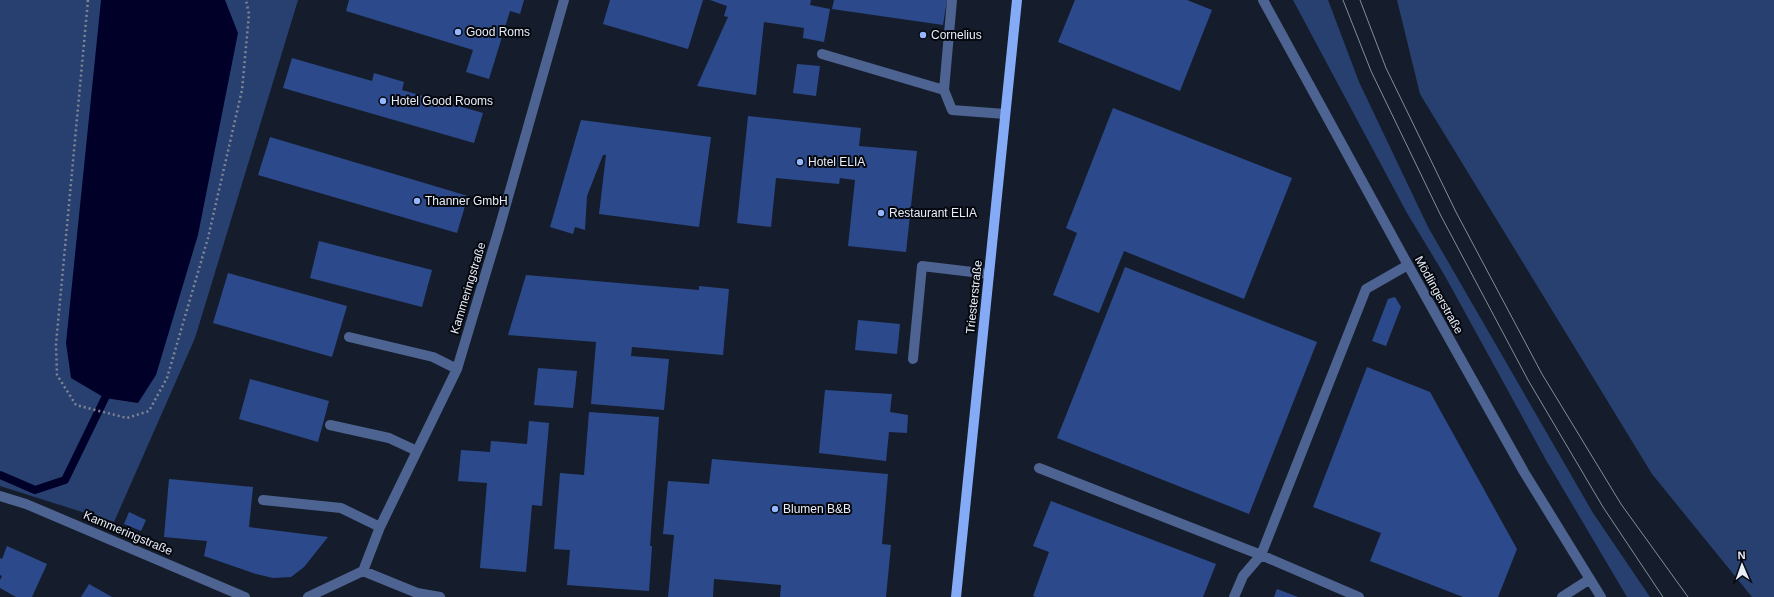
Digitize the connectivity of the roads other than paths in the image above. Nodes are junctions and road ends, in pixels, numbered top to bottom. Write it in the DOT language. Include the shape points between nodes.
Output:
graph roads {
  1 [pos="564,0"];
  2 [pos="952,0"];
  3 [pos="1017,0"];
  4 [pos="1263,0"];
  5 [pos="822,54"];
  6 [pos="944,90"];
  7 [pos="1005,114"];
  8 [pos="1408,265"];
  9 [pos="989,274"];
  10 [pos="349,338"];
  11 [pos="913,359"];
  12 [pos="457,369"];
  13 [pos="330,425"];
  14 [pos="417,452"];
  15 [pos="1040,468"];
  16 [pos="0,496"];
  17 [pos="263,500"];
  18 [pos="380,527"];
  19 [pos="1261,555"];
  20 [pos="363,572"];
  21 [pos="1590,579"];
  22 [pos="417,595"];
  23 [pos="245,597"];
  24 [pos="308,597"];
  25 [pos="440,597"];
  26 [pos="956,597"];
  27 [pos="1234,597"];
  28 [pos="1359,597"];
  29 [pos="1562,597"];
  30 [pos="1601,597"];
  1 -- 12 [label="street, Kammeringstraße" via="502,221"];
  2 -- 6 [label="street"];
  3 -- 7 [label="main road, Triesterstraße"];
  4 -- 8 [label="street, Mödlingerstraße"];
  5 -- 6 [label="street"];
  6 -- 7 [label="street" via="952,110"];
  7 -- 9 [label="main road, Triesterstraße"];
  8 -- 19 [label="street" via="1366,289"];
  8 -- 21 [label="street, Mödlingerstraße" via="1524,472"];
  9 -- 11 [label="street" via="922,266"];
  9 -- 26 [label="main road, Triesterstraße"];
  10 -- 12 [label="street" via="433,357"];
  12 -- 14 [label="street, Kammeringstraße"];
  13 -- 14 [label="street" via="389,438"];
  14 -- 18 [label="street, Kammeringstraße"];
  15 -- 19 [label="street"];
  16 -- 23 [label="street, Kammeringstraße" via="26,504"];
  17 -- 18 [label="street" via="341,508"];
  18 -- 20 [label="street, Kammeringstraße"];
  19 -- 27 [label="street" via="1243,576"];
  19 -- 28 [label="street"];
  20 -- 22 [label="street"];
  20 -- 24 [label="street"];
  21 -- 29 [label="street"];
  21 -- 30 [label="street, Mödlingerstraße"];
  22 -- 25 [label="street"];
}
